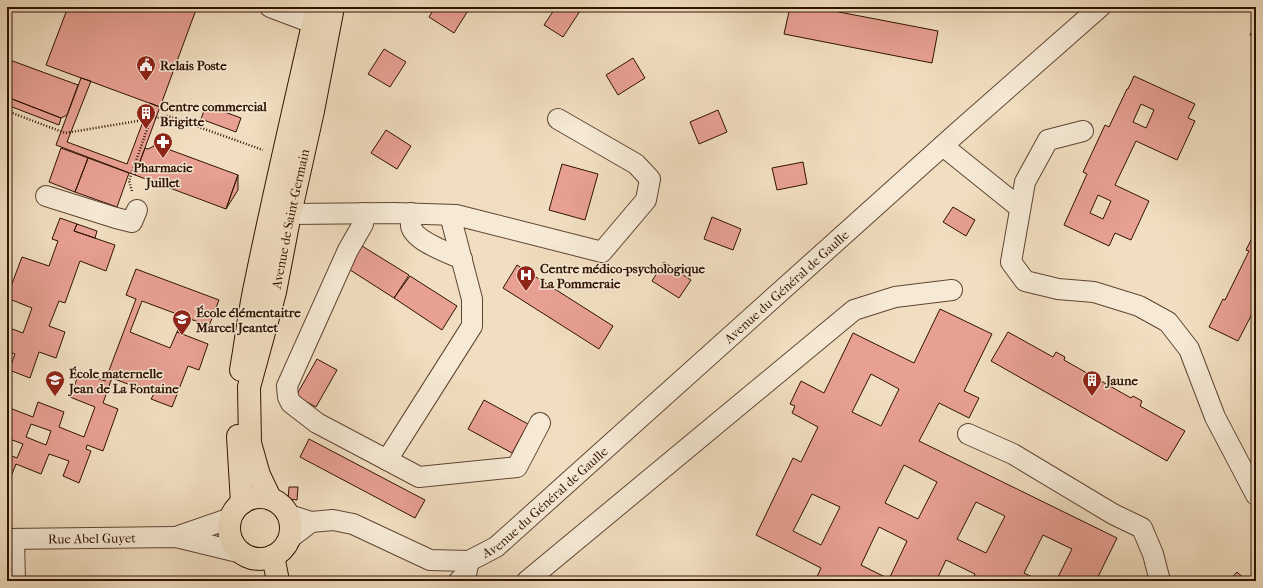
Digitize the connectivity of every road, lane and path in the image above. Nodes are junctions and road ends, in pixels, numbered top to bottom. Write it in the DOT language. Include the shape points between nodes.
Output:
graph roads {
  1 [pos="270,7"];
  2 [pos="333,7"];
  3 [pos="1100,7"];
  4 [pos="319,20"];
  5 [pos="7,111"];
  6 [pos="152,118"];
  7 [pos="558,119"];
  8 [pos="1083,131"];
  9 [pos="943,146"];
  10 [pos="282,157"];
  11 [pos="46,196"];
  12 [pos="1020,208"];
  13 [pos="137,210"];
  14 [pos="281,213"];
  15 [pos="363,213"];
  16 [pos="411,213"];
  17 [pos="450,215"];
  18 [pos="462,259"];
  19 [pos="952,290"];
  20 [pos="540,423"];
  21 [pos="968,434"];
  22 [pos="387,460"];
  23 [pos="1256,495"];
  24 [pos="270,498"];
  25 [pos="237,510"];
  26 [pos="289,515"];
  27 [pos="311,522"];
  28 [pos="176,537"];
  29 [pos="290,538"];
  30 [pos="11,539"];
  31 [pos="242,552"];
  32 [pos="273,556"];
  33 [pos="469,561"];
  34 [pos="15,581"];
  35 [pos="278,581"];
  36 [pos="459,581"];
  37 [pos="527,581"];
  38 [pos="1160,581"];
  1 -- 4 [label="street"];
  2 -- 4 [label="main road, Avenue de Saint-Germain"];
  3 -- 9 [label="street, Avenue du Général de Gaulle"];
  4 -- 10 [label="main road, Avenue de Saint-Germain"];
  4 -- 14 [label="main road, Avenue de Saint-Germain" via="313,111"];
  5 -- 6 [label="path" via="65,133"];
  6 -- 10 [label="path" via="168,116"];
  6 -- 13 [label="path" via="129,181"];
  7 -- 17 [label="street" via="636,164 650,179 646,200 602,252"];
  8 -- 12 [label="street" via="1048,140 1025,182"];
  9 -- 12 [label="street"];
  9 -- 33 [label="street, Avenue du Général de Gaulle" via="496,547"];
  10 -- 14 [label="main road, Avenue de Saint-Germain"];
  11 -- 13 [label="street" via="132,222"];
  12 -- 23 [label="street" via="1010,262 1025,281 1058,289 1094,292 1139,306 1168,322 1189,349 1215,417"];
  14 -- 15 [label="street"];
  14 -- 24 [label="main road, Avenue de Saint-Germain" via="275,292 249,387 250,443 259,475"];
  14 -- 25 [label="main road, Avenue de Saint-Germain" via="255,287 238,387 236,420 240,464"];
  15 -- 16 [label="street"];
  15 -- 22 [label="street" via="363,224 348,250 287,386 288,397 291,403 317,423"];
  16 -- 17 [label="street"];
  16 -- 18 [label="street" via="411,227 414,233 425,242"];
  17 -- 18 [label="street"];
  18 -- 22 [label="street" via="472,299 472,326"];
  19 -- 37 [label="street" via="895,296 854,310"];
  20 -- 22 [label="street" via="517,467 420,477"];
  21 -- 38 [label="street" via="1013,454 1113,514 1142,528 1153,554"];
  24 -- 25 [label="main road" via="251,498"];
  24 -- 26 [label="main road" via="278,502"];
  25 -- 28 [label="street, Rue Abel Guyet"];
  25 -- 31 [label="main road" via="230,528 231,537 235,546"];
  26 -- 27 [label="street, Avenue du Général de Gaulle"];
  26 -- 29 [label="main road"];
  27 -- 29 [label="street"];
  27 -- 33 [label="street, Avenue du Général de Gaulle" via="333,520 353,524 430,560"];
  28 -- 30 [label="street, Rue Abel Guyet"];
  28 -- 31 [label="street, Rue Abel Guyet"];
  29 -- 32 [label="main road" via="286,546"];
  30 -- 34 [label="street"];
  31 -- 32 [label="main road" via="249,557"];
  32 -- 35 [label="main road"];
  33 -- 36 [label="street, Avenue du Général de Gaulle" via="466,574"];
}
